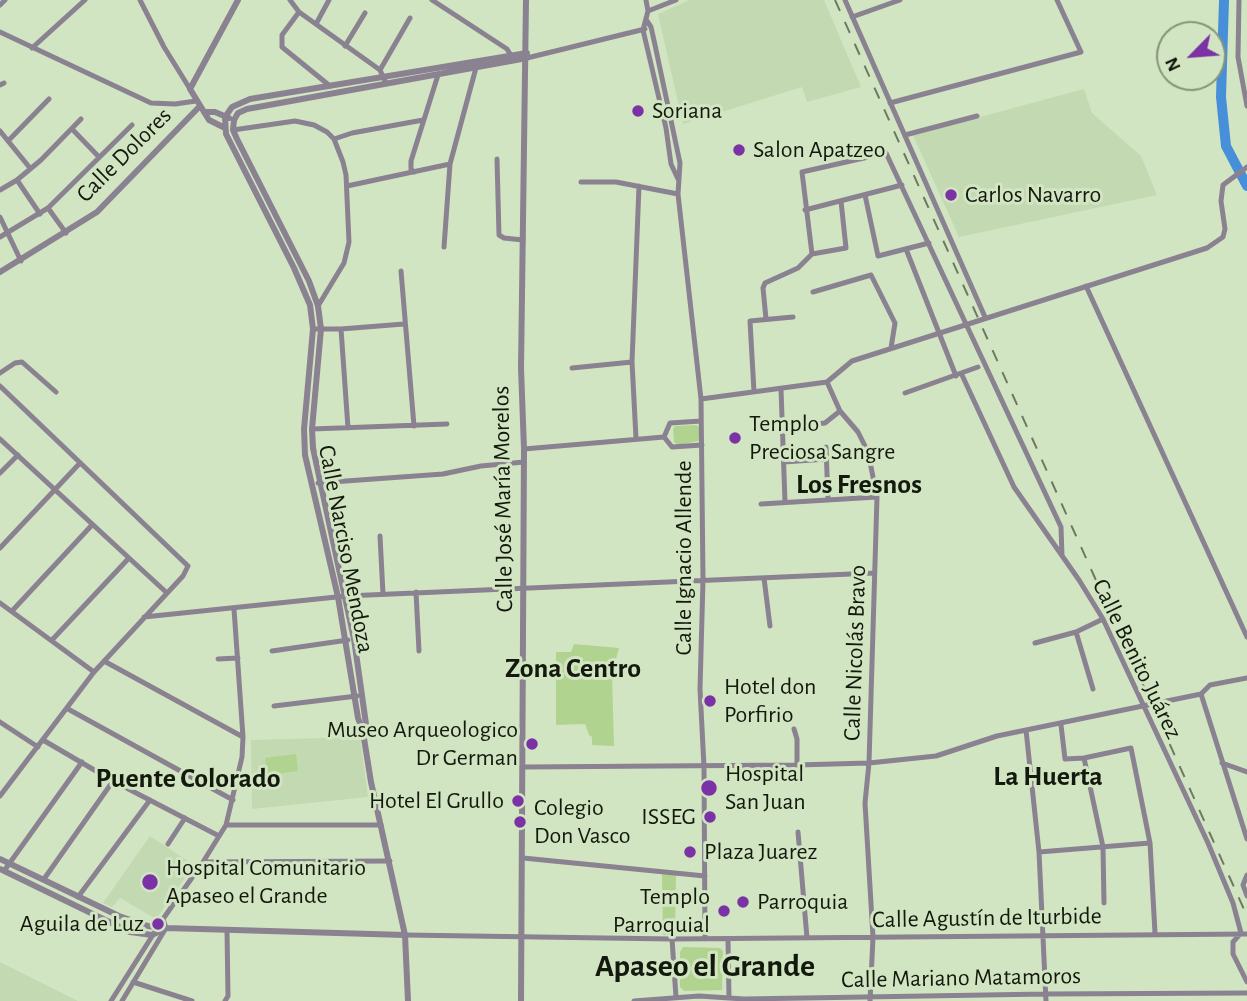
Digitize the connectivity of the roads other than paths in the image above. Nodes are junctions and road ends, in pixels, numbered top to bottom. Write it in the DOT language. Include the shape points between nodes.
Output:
graph roads {
  1 [pos="5,0"];
  2 [pos="85,0"];
  3 [pos="140,0"];
  4 [pos="239,0"];
  5 [pos="290,0"];
  6 [pos="329,0"];
  7 [pos="432,0"];
  8 [pos="646,0"];
  9 [pos="676,0"];
  10 [pos="845,0"];
  11 [pos="900,0"];
  12 [pos="1057,0"];
  13 [pos="1239,0"];
  14 [pos="525,1"];
  15 [pos="0,5"];
  16 [pos="648,11"];
  17 [pos="299,12"];
  18 [pos="365,13"];
  19 [pos="410,18"];
  20 [pos="852,18"];
  21 [pos="647,21"];
  22 [pos="316,24"];
  23 [pos="651,27"];
  24 [pos="643,30"];
  25 [pos="1,34"];
  26 [pos="345,46"];
  27 [pos="32,48"];
  28 [pos="511,54"];
  29 [pos="527,56"];
  30 [pos="477,64"];
  31 [pos="438,75"];
  32 [pos="384,77"];
  33 [pos="330,86"];
  34 [pos="190,89"];
  35 [pos="287,97"];
  36 [pos="49,99"];
  37 [pos="890,103"];
  38 [pos="200,106"];
  39 [pos="1247,106"];
  40 [pos="225,117"];
  41 [pos="977,117"];
  42 [pos="81,119"];
  43 [pos="234,120"];
  44 [pos="423,120"];
  45 [pos="132,125"];
  46 [pos="224,128"];
  47 [pos="248,128"];
  48 [pos="72,130"];
  49 [pos="233,130"];
  50 [pos="0,131"];
  51 [pos="905,135"];
  52 [pos="334,139"];
  53 [pos="8,141"];
  54 [pos="99,157"];
  55 [pos="497,159"];
  56 [pos="450,164"];
  57 [pos="1247,167"];
  58 [pos="30,168"];
  59 [pos="414,172"];
  60 [pos="678,179"];
  61 [pos="17,180"];
  62 [pos="581,182"];
  63 [pos="902,185"];
  64 [pos="347,186"];
  65 [pos="639,186"];
  66 [pos="0,190"];
  67 [pos="678,194"];
  68 [pos="865,195"];
  69 [pos="841,201"];
  70 [pos="48,208"];
  71 [pos="805,210"];
  72 [pos="40,214"];
  73 [pos="0,217"];
  74 [pos="9,232"];
  75 [pos="66,233"];
  76 [pos="0,237"];
  77 [pos="523,240"];
  78 [pos="929,243"];
  79 [pos="444,247"];
  80 [pos="906,250"];
  81 [pos="812,254"];
  82 [pos="22,261"];
  83 [pos="401,271"];
  84 [pos="0,272"];
  85 [pos="1086,286"];
  86 [pos="813,292"];
  87 [pos="318,306"];
  88 [pos="793,317"];
  89 [pos="985,317"];
  90 [pos="766,319"];
  91 [pos="965,323"];
  92 [pos="404,324"];
  93 [pos="317,329"];
  94 [pos="341,330"];
  95 [pos="939,332"];
  96 [pos="891,348"];
  97 [pos="632,362"];
  98 [pos="978,367"];
  99 [pos="572,368"];
  100 [pos="0,373"];
  101 [pos="959,375"];
  102 [pos="827,382"];
  103 [pos="0,386"];
  104 [pos="781,389"];
  105 [pos="56,392"];
  106 [pos="754,392"];
  107 [pos="905,393"];
  108 [pos="701,399"];
  109 [pos="840,411"];
  110 [pos="701,421"];
  111 [pos="447,424"];
  112 [pos="414,425"];
  113 [pos="348,428"];
  114 [pos="783,428"];
  115 [pos="312,429"];
  116 [pos="664,437"];
  117 [pos="636,438"];
  118 [pos="0,439"];
  119 [pos="702,445"];
  120 [pos="826,447"];
  121 [pos="524,449"];
  122 [pos="18,455"];
  123 [pos="827,459"];
  124 [pos="524,462"];
  125 [pos="784,462"];
  126 [pos="80,463"];
  127 [pos="0,473"];
  128 [pos="320,483"];
  129 [pos="311,484"];
  130 [pos="55,490"];
  131 [pos="877,497"];
  132 [pos="828,500"];
  133 [pos="785,502"];
  134 [pos="761,503"];
  135 [pos="92,525"];
  136 [pos="380,536"];
  137 [pos="0,548"];
  138 [pos="1062,556"];
  139 [pos="129,558"];
  140 [pos="874,573"];
  141 [pos="764,578"];
  142 [pos="704,580"];
  143 [pos="524,587"];
  144 [pos="416,592"];
  145 [pos="167,593"];
  146 [pos="383,594"];
  147 [pos="346,596"];
  148 [pos="338,597"];
  149 [pos="0,603"];
  150 [pos="234,609"];
  151 [pos="12,611"];
  152 [pos="144,617"];
  153 [pos="1103,619"];
  154 [pos="770,626"];
  155 [pos="1076,632"];
  156 [pos="1247,637"];
  157 [pos="354,639"];
  158 [pos="52,640"];
  159 [pos="345,641"];
  160 [pos="1035,643"];
  161 [pos="272,651"];
  162 [pos="419,651"];
  163 [pos="238,658"];
  164 [pos="218,659"];
  165 [pos="104,661"];
  166 [pos="94,672"];
  167 [pos="1247,678"];
  168 [pos="1093,689"];
  169 [pos="1202,694"];
  170 [pos="354,696"];
  171 [pos="363,696"];
  172 [pos="274,706"];
  173 [pos="1142,706"];
  174 [pos="68,709"];
  175 [pos="0,722"];
  176 [pos="1061,725"];
  177 [pos="794,729"];
  178 [pos="1026,730"];
  179 [pos="363,732"];
  180 [pos="243,737"];
  181 [pos="43,740"];
  182 [pos="38,747"];
  183 [pos="1084,758"];
  184 [pos="82,762"];
  185 [pos="869,763"];
  186 [pos="1222,763"];
  187 [pos="797,765"];
  188 [pos="524,767"];
  189 [pos="704,767"];
  190 [pos="1247,772"];
  191 [pos="113,780"];
  192 [pos="0,796"];
  193 [pos="150,800"];
  194 [pos="233,800"];
  195 [pos="185,818"];
  196 [pos="226,825"];
  197 [pos="381,825"];
  198 [pos="798,832"];
  199 [pos="219,836"];
  200 [pos="1247,838"];
  201 [pos="1150,842"];
  202 [pos="168,844"];
  203 [pos="1103,847"];
  204 [pos="1039,852"];
  205 [pos="523,858"];
  206 [pos="0,859"];
  207 [pos="390,861"];
  208 [pos="203,862"];
  209 [pos="9,863"];
  210 [pos="2,870"];
  211 [pos="1247,875"];
  212 [pos="705,876"];
  213 [pos="44,879"];
  214 [pos="1247,896"];
  215 [pos="78,897"];
  216 [pos="1104,903"];
  217 [pos="163,919"];
  218 [pos="158,927"];
  219 [pos="166,928"];
  220 [pos="227,930"];
  221 [pos="1155,933"];
  222 [pos="1244,933"];
  223 [pos="1044,934"];
  224 [pos="152,935"];
  225 [pos="405,935"];
  226 [pos="873,937"];
  227 [pos="523,938"];
  228 [pos="807,938"];
  229 [pos="672,939"];
  230 [pos="705,939"];
  231 [pos="728,939"];
  232 [pos="133,982"];
  233 [pos="1247,982"];
  234 [pos="1247,993"];
  235 [pos="1045,994"];
  236 [pos="1199,994"];
  237 [pos="676,997"];
  238 [pos="729,997"];
  239 [pos="699,998"];
  240 [pos="870,999"];
  241 [pos="111,1001"];
  242 [pos="122,1001"];
  243 [pos="192,1001"];
  244 [pos="225,1001"];
  245 [pos="408,1001"];
  246 [pos="521,1001"];
  247 [pos="635,1001"];
  248 [pos="1046,1001"];
  249 [pos="1197,1001"];
  1 -- 15 [label="street"];
  2 -- 27 [label="street"];
  3 -- 34 [label="street"];
  4 -- 34 [label="street, Calle Dolores"];
  5 -- 17 [label="street"];
  6 -- 22 [label="street"];
  7 -- 28 [label="street"];
  8 -- 16 [label="street"];
  9 -- 16 [label="street"];
  10 -- 20 [label="street"];
  11 -- 20 [label="street"];
  12 -- 37 [label="street" via="1081,52"];
  13 -- 39 [label="street" via="1238,57"];
  14 -- 29 [label="street, Calle José María Morelos"];
  16 -- 21 [label="street"];
  17 -- 22 [label="street"];
  17 -- 33 [label="street" via="282,35 282,47"];
  18 -- 26 [label="street"];
  19 -- 32 [label="street"];
  20 -- 37 [label="street"];
  21 -- 23 [label="street, Calle Ignacio Allende"];
  21 -- 24 [label="street"];
  22 -- 26 [label="street"];
  23 -- 24 [label="street"];
  23 -- 60 [label="street, Calle Ignacio Allende" via="674,127"];
  24 -- 29 [label="street"];
  24 -- 60 [label="street, Calle Ignacio Allende"];
  25 -- 27 [label="street"];
  26 -- 32 [label="street"];
  27 -- 38 [label="street" via="151,103"];
  28 -- 29 [label="street"];
  28 -- 30 [label="street"];
  29 -- 77 [label="street, Calle José María Morelos"];
  30 -- 31 [label="street"];
  30 -- 32 [label="street"];
  30 -- 56 [label="street"];
  31 -- 32 [label="street"];
  31 -- 44 [label="street"];
  32 -- 33 [label="street"];
  32 -- 35 [label="street"];
  33 -- 35 [label="street"];
  34 -- 38 [label="street"];
  35 -- 40 [label="street" via="245,101"];
  35 -- 43 [label="street" via="247,109"];
  36 -- 53 [label="street"];
  37 -- 51 [label="street"];
  38 -- 40 [label="street"];
  38 -- 46 [label="street" via="212,122"];
  38 -- 75 [label="street, Calle Dolores" via="102,208"];
  40 -- 43 [label="street"];
  40 -- 46 [label="street"];
  41 -- 51 [label="street"];
  42 -- 48 [label="street"];
  43 -- 47 [label="street"];
  43 -- 49 [label="street"];
  44 -- 52 [label="street"];
  44 -- 59 [label="street" via="411,161"];
  45 -- 54 [label="street"];
  46 -- 49 [label="street"];
  46 -- 93 [label="street, Calle Narciso Mendoza" via="308,298"];
  47 -- 49 [label="street"];
  47 -- 52 [label="street" via="302,122"];
  48 -- 54 [label="street"];
  48 -- 58 [label="street"];
  49 -- 87 [label="street, Calle Narciso Mendoza"];
  50 -- 53 [label="street"];
  51 -- 89 [label="street"];
  52 -- 64 [label="street"];
  53 -- 58 [label="street"];
  54 -- 70 [label="street"];
  55 -- 77 [label="street" via="499,235"];
  56 -- 59 [label="street"];
  56 -- 79 [label="street"];
  57 -- 85 [label="street" via="1223,185 1223,237 1208,248"];
  58 -- 61 [label="street"];
  59 -- 64 [label="street"];
  60 -- 67 [label="street, Calle Ignacio Allende"];
  61 -- 66 [label="street"];
  61 -- 72 [label="street"];
  62 -- 65 [label="street"];
  63 -- 68 [label="street"];
  63 -- 71 [label="street" via="886,153 802,172"];
  63 -- 78 [label="street"];
  64 -- 87 [label="street" via="347,253"];
  65 -- 67 [label="street"];
  65 -- 97 [label="street"];
  67 -- 108 [label="street, Calle Ignacio Allende"];
  68 -- 69 [label="street"];
  68 -- 80 [label="street" via="878,256"];
  69 -- 71 [label="street"];
  69 -- 81 [label="street" via="846,248"];
  70 -- 72 [label="street"];
  70 -- 75 [label="street"];
  71 -- 81 [label="street"];
  72 -- 74 [label="street"];
  73 -- 74 [label="street"];
  74 -- 76 [label="street"];
  74 -- 82 [label="street"];
  75 -- 82 [label="street, Calle Dolores"];
  77 -- 121 [label="street, Calle José María Morelos"];
  78 -- 80 [label="street"];
  78 -- 91 [label="street"];
  80 -- 95 [label="street, Calle Benito Juárez"];
  81 -- 90 [label="street" via="798,268 765,283"];
  82 -- 84 [label="street, Calle Dolores"];
  83 -- 92 [label="street"];
  85 -- 89 [label="street"];
  85 -- 156 [label="street"];
  86 -- 96 [label="street" via="872,275 895,323"];
  87 -- 93 [label="street, Calle Narciso Mendoza"];
  88 -- 90 [label="street"];
  89 -- 91 [label="street"];
  90 -- 106 [label="street" via="750,321"];
  91 -- 95 [label="street"];
  91 -- 138 [label="street" via="1061,527"];
  92 -- 94 [label="street"];
  92 -- 112 [label="street"];
  93 -- 94 [label="street"];
  93 -- 115 [label="street, Calle Narciso Mendoza"];
  93 -- 129 [label="street, Calle Narciso Mendoza" via="304,429"];
  94 -- 113 [label="street"];
  95 -- 96 [label="street"];
  95 -- 101 [label="street, Calle Benito Juárez"];
  96 -- 102 [label="street" via="852,361"];
  97 -- 99 [label="street"];
  97 -- 117 [label="street"];
  98 -- 101 [label="street"];
  100 -- 105 [label="street" via="21,361"];
  101 -- 107 [label="street"];
  101 -- 138 [label="street, Calle Benito Juárez" via="1014,487"];
  102 -- 104 [label="street"];
  102 -- 109 [label="street, Calle Nicolás Bravo"];
  103 -- 126 [label="street"];
  104 -- 106 [label="street"];
  104 -- 114 [label="street"];
  106 -- 108 [label="street"];
  108 -- 110 [label="street, Calle Ignacio Allende"];
  109 -- 114 [label="street" via="825,424"];
  109 -- 131 [label="street, Calle Nicolás Bravo" via="868,452"];
  110 -- 116 [label="street" via="670,423"];
  110 -- 119 [label="street, Calle Ignacio Allende"];
  111 -- 112 [label="street"];
  112 -- 113 [label="street"];
  113 -- 115 [label="street"];
  114 -- 125 [label="street"];
  115 -- 128 [label="street, Calle Narciso Mendoza"];
  116 -- 117 [label="street"];
  116 -- 119 [label="street" via="672,447"];
  117 -- 121 [label="street"];
  118 -- 122 [label="street"];
  119 -- 142 [label="street, Calle Ignacio Allende"];
  120 -- 123 [label="street"];
  121 -- 124 [label="street, Calle José María Morelos"];
  122 -- 127 [label="street"];
  122 -- 130 [label="street"];
  123 -- 125 [label="street"];
  123 -- 132 [label="street"];
  124 -- 128 [label="street" via="443,474"];
  124 -- 143 [label="street, Calle José María Morelos"];
  125 -- 133 [label="street"];
  126 -- 130 [label="street"];
  126 -- 145 [label="street" via="188,566"];
  128 -- 129 [label="street"];
  128 -- 147 [label="street, Calle Narciso Mendoza"];
  129 -- 148 [label="street, Calle Narciso Mendoza"];
  130 -- 135 [label="street"];
  130 -- 137 [label="street"];
  131 -- 132 [label="street"];
  131 -- 140 [label="street, Calle Nicolás Bravo"];
  132 -- 133 [label="street"];
  133 -- 134 [label="street"];
  135 -- 139 [label="street"];
  135 -- 151 [label="street"];
  136 -- 146 [label="street"];
  138 -- 153 [label="street, Calle Benito Juárez"];
  139 -- 145 [label="street"];
  139 -- 158 [label="street"];
  140 -- 141 [label="street"];
  140 -- 185 [label="street, Calle Nicolás Bravo"];
  141 -- 142 [label="street"];
  141 -- 154 [label="street"];
  142 -- 143 [label="street"];
  142 -- 189 [label="street, Calle Ignacio Allende" via="700,689"];
  143 -- 144 [label="street"];
  143 -- 188 [label="street, Calle José María Morelos"];
  144 -- 146 [label="street"];
  144 -- 162 [label="street"];
  145 -- 152 [label="street"];
  146 -- 147 [label="street"];
  147 -- 148 [label="street"];
  147 -- 157 [label="street, Calle Narciso Mendoza"];
  148 -- 150 [label="street"];
  148 -- 159 [label="street, Calle Narciso Mendoza"];
  149 -- 151 [label="street"];
  150 -- 152 [label="street"];
  150 -- 163 [label="street"];
  151 -- 158 [label="street"];
  152 -- 165 [label="street"];
  153 -- 155 [label="street"];
  153 -- 173 [label="street, Calle Benito Juárez"];
  155 -- 160 [label="street"];
  155 -- 168 [label="street"];
  157 -- 159 [label="street"];
  157 -- 171 [label="street, Calle Narciso Mendoza"];
  158 -- 166 [label="street"];
  159 -- 161 [label="street"];
  159 -- 170 [label="street, Calle Narciso Mendoza"];
  163 -- 164 [label="street"];
  163 -- 180 [label="street"];
  165 -- 166 [label="street"];
  165 -- 180 [label="street"];
  166 -- 174 [label="street"];
  167 -- 169 [label="street" via="1210,685"];
  169 -- 173 [label="street"];
  169 -- 186 [label="street"];
  170 -- 171 [label="street"];
  170 -- 172 [label="street"];
  170 -- 179 [label="street, Calle Narciso Mendoza"];
  171 -- 179 [label="street, Calle Narciso Mendoza"];
  173 -- 176 [label="street"];
  173 -- 222 [label="street, Calle Benito Juárez" via="1208,843"];
  174 -- 181 [label="street"];
  174 -- 194 [label="street"];
  175 -- 182 [label="street"];
  176 -- 178 [label="street"];
  176 -- 183 [label="street" via="1065,759"];
  177 -- 187 [label="street"];
  178 -- 185 [label="street" via="936,756"];
  178 -- 204 [label="street"];
  179 -- 197 [label="street, Calle Narciso Mendoza"];
  180 -- 194 [label="street"];
  181 -- 182 [label="street"];
  181 -- 184 [label="street"];
  182 -- 192 [label="street"];
  183 -- 201 [label="street" via="1131,748"];
  183 -- 203 [label="street"];
  184 -- 191 [label="street"];
  184 -- 209 [label="street"];
  185 -- 187 [label="street"];
  185 -- 226 [label="street, Calle Nicolás Bravo" via="865,803"];
  186 -- 190 [label="street"];
  186 -- 200 [label="street"];
  187 -- 189 [label="street"];
  188 -- 189 [label="street"];
  188 -- 205 [label="street, Calle José María Morelos"];
  189 -- 212 [label="street, Calle Ignacio Allende"];
  191 -- 193 [label="street"];
  191 -- 213 [label="street"];
  193 -- 195 [label="street"];
  193 -- 215 [label="street"];
  194 -- 196 [label="street"];
  195 -- 199 [label="street"];
  195 -- 202 [label="street"];
  196 -- 197 [label="street"];
  196 -- 199 [label="street"];
  197 -- 207 [label="street, Calle Narciso Mendoza"];
  198 -- 228 [label="street"];
  199 -- 208 [label="street"];
  201 -- 203 [label="street"];
  201 -- 221 [label="street"];
  203 -- 204 [label="street"];
  203 -- 216 [label="street"];
  204 -- 223 [label="street"];
  205 -- 212 [label="street"];
  205 -- 227 [label="street, Calle José María Morelos"];
  206 -- 209 [label="street"];
  207 -- 208 [label="street"];
  207 -- 225 [label="street, Calle Narciso Mendoza"];
  208 -- 217 [label="street"];
  209 -- 210 [label="street"];
  209 -- 213 [label="street"];
  210 -- 224 [label="street" via="130,932"];
  211 -- 214 [label="street" via="1243,884"];
  212 -- 230 [label="street, Calle Ignacio Allende"];
  213 -- 215 [label="street"];
  215 -- 218 [label="street"];
  217 -- 218 [label="street"];
  217 -- 219 [label="street"];
  218 -- 219 [label="street"];
  218 -- 224 [label="street"];
  219 -- 220 [label="street"];
  219 -- 224 [label="street"];
  219 -- 232 [label="street"];
  220 -- 225 [label="street"];
  220 -- 244 [label="street"];
  221 -- 222 [label="street, Calle Agustín de Iturbide"];
  221 -- 223 [label="street, Calle Agustín de Iturbide"];
  222 -- 233 [label="street" via="1233,942 1233,954"];
  223 -- 226 [label="street, Calle Agustín de Iturbide"];
  223 -- 235 [label="street"];
  224 -- 241 [label="street"];
  225 -- 227 [label="street, Calle Agustín de Iturbide"];
  225 -- 245 [label="street, Calle Narciso Mendoza"];
  226 -- 228 [label="street, Calle Agustín de Iturbide"];
  226 -- 240 [label="street, Calle Nicolás Bravo"];
  227 -- 229 [label="street, Calle Agustín de Iturbide"];
  227 -- 246 [label="street, Calle José María Morelos"];
  228 -- 231 [label="street, Calle Agustín de Iturbide"];
  229 -- 230 [label="street, Calle Agustín de Iturbide"];
  229 -- 237 [label="street"];
  230 -- 231 [label="street, Calle Agustín de Iturbide"];
  231 -- 238 [label="street"];
  232 -- 242 [label="street"];
  232 -- 243 [label="street"];
  234 -- 236 [label="street, Calle Mariano Matamoros"];
  235 -- 236 [label="street, Calle Mariano Matamoros"];
  235 -- 240 [label="street, Calle Mariano Matamoros"];
  235 -- 248 [label="street"];
  236 -- 249 [label="street"];
  237 -- 239 [label="street, Calle Mariano Matamoros"];
  237 -- 247 [label="street, Calle Mariano Matamoros"];
  238 -- 239 [label="street, Calle Mariano Matamoros"];
  238 -- 240 [label="street, Calle Mariano Matamoros"];
}
